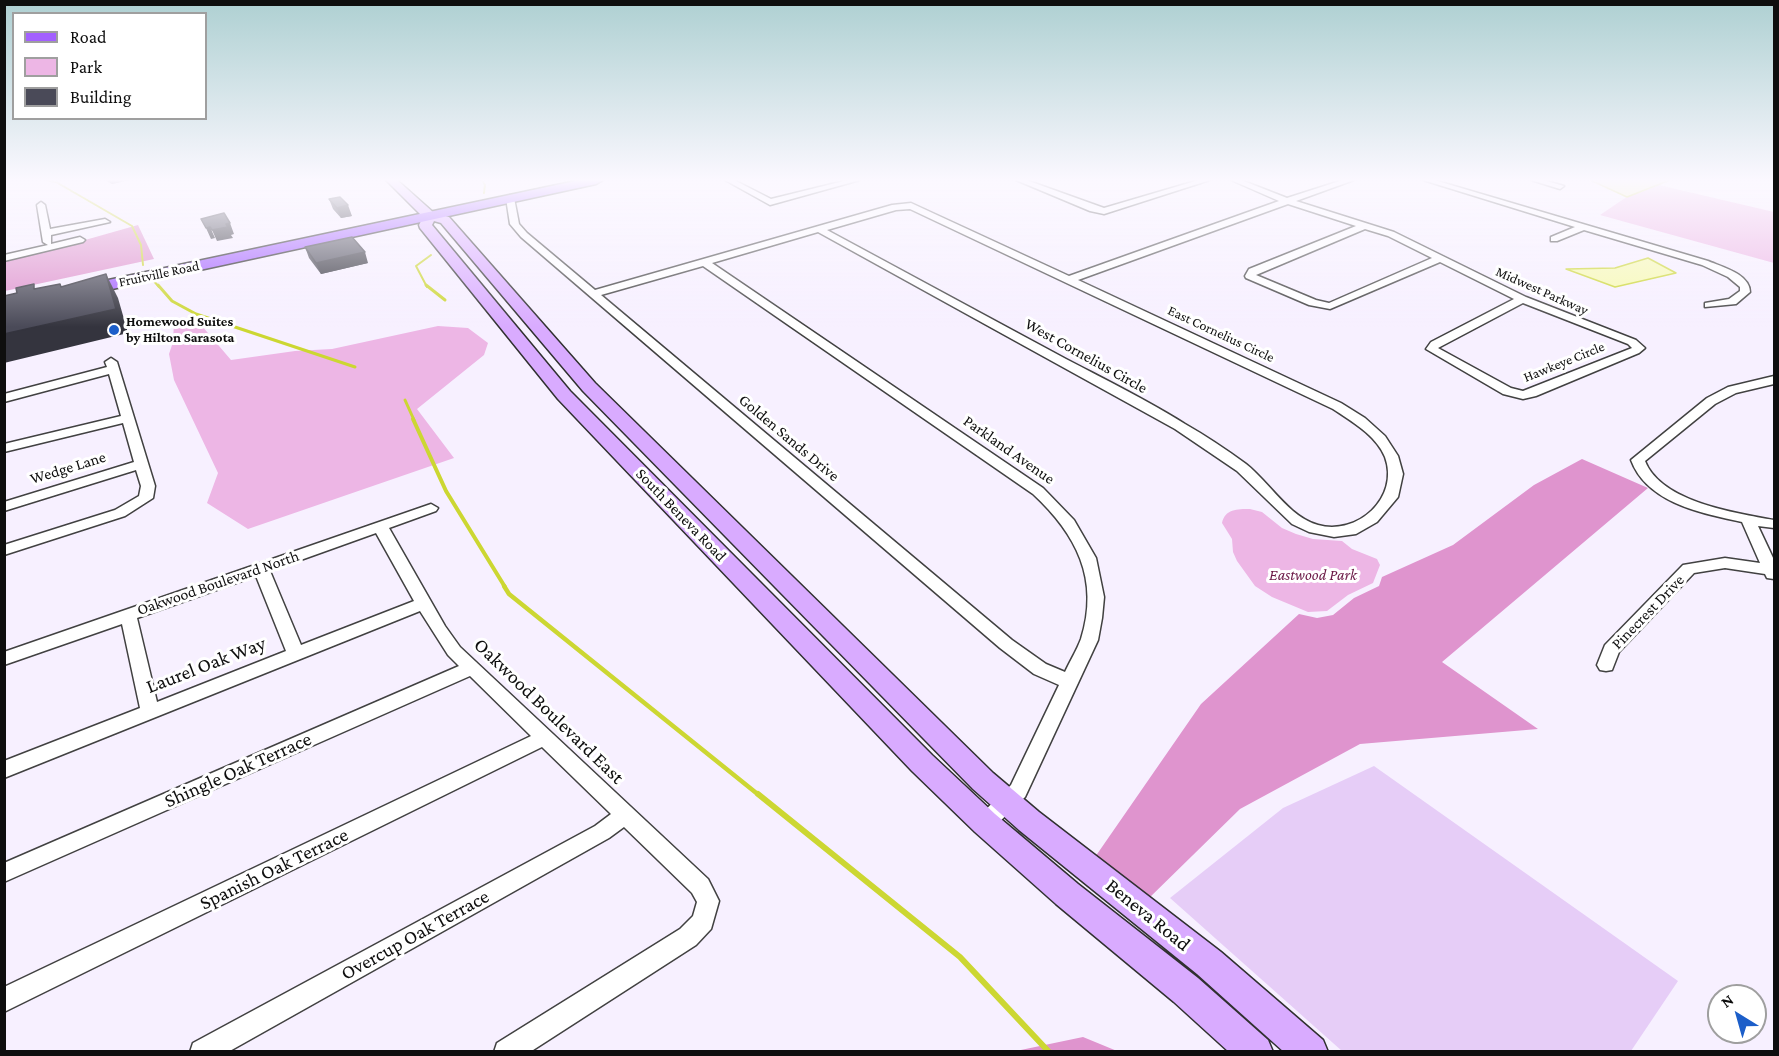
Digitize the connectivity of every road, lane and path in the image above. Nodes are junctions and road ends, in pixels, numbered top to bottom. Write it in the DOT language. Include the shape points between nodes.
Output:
graph roads {
  1 [pos="62,229"];
  2 [pos="345,229"];
  3 [pos="351,229"];
  4 [pos="428,229"];
  5 [pos="453,229"];
  6 [pos="519,229"];
  7 [pos="818,229"];
  8 [pos="819,229"];
  9 [pos="963,229"];
  10 [pos="1208,229"];
  11 [pos="1355,229"];
  12 [pos="1378,229"];
  13 [pos="1578,229"];
  14 [pos="1596,229"];
  15 [pos="46,232"];
  16 [pos="1554,239"];
  17 [pos="80,240"];
  18 [pos="50,247"];
  19 [pos="4,258"];
  20 [pos="1441,258"];
  21 [pos="704,262"];
  22 [pos="1069,280"];
  23 [pos="593,294"];
  24 [pos="1522,299"];
  25 [pos="1709,305"];
  26 [pos="1638,345"];
  27 [pos="1774,380"];
  28 [pos="1755,384"];
  29 [pos="1774,392"];
  30 [pos="4,398"];
  31 [pos="128,418"];
  32 [pos="4,448"];
  33 [pos="141,464"];
  34 [pos="4,507"];
  35 [pos="431,508"];
  36 [pos="1748,520"];
  37 [pos="1774,524"];
  38 [pos="380,526"];
  39 [pos="1323,531"];
  40 [pos="4,550"];
  41 [pos="261,568"];
  42 [pos="1772,573"];
  43 [pos="424,603"];
  44 [pos="128,615"];
  45 [pos="296,654"];
  46 [pos="4,659"];
  47 [pos="1606,665"];
  48 [pos="472,668"];
  49 [pos="1070,682"];
  50 [pos="150,711"];
  51 [pos="544,738"];
  52 [pos="4,770"];
  53 [pos="983,801"];
  54 [pos="625,815"];
  55 [pos="4,873"];
  56 [pos="4,1000"];
  57 [pos="202,1052"];
  58 [pos="506,1052"];
  59 [pos="1256,1052"];
  60 [pos="1311,1052"];
  1 -- 15 [label="street"];
  2 -- 3 [label="main road, Fruitville Road" via="174,263 63,291"];
  4 -- 53 [label="main road, South Beneva Road" via="564,395 921,763"];
  5 -- 53 [label="main road, South Beneva Road" via="589,387"];
  6 -- 23 [label="street, Golden Sands Drive"];
  7 -- 21 [label="street"];
  8 -- 39 [label="street, West Cornelius Circle" via="1180,426 1242,468 1296,521"];
  9 -- 22 [label="street, East Cornelius Circle"];
  10 -- 22 [label="street"];
  11 -- 20 [label="street" via="1253,271 1250,276 1313,303 1330,306"];
  12 -- 20 [label="street, Midwest Parkway"];
  13 -- 16 [label="street"];
  14 -- 25 [label="street" via="1717,267 1745,286 1745,292 1736,300"];
  15 -- 18 [label="street"];
  17 -- 18 [label="street"];
  18 -- 19 [label="street"];
  20 -- 24 [label="street, Midwest Parkway"];
  21 -- 23 [label="street"];
  21 -- 49 [label="street, Parkland Avenue" via="1024,481 1064,517 1088,556 1097,598 1089,640"];
  22 -- 39 [label="street, East Cornelius Circle" via="1321,397 1370,429 1395,465 1391,497 1382,510 1360,527 1345,532"];
  23 -- 49 [label="street, Golden Sands Drive" via="1006,644 1040,669"];
  24 -- 26 [label="street, Midwest Parkway"];
  24 -- 26 [label="street, Hawkeye Circle" via="1432,349 1507,391 1527,395 1635,351"];
  27 -- 28 [label="street"];
  28 -- 29 [label="street"];
  28 -- 36 [label="street" via="1711,401 1638,460 1641,472 1657,486 1701,507"];
  30 -- 31 [label="street" via="112,366"];
  31 -- 32 [label="street"];
  31 -- 33 [label="street"];
  33 -- 34 [label="street, Wedge Lane"];
  33 -- 40 [label="street" via="149,492 138,504"];
  35 -- 38 [label="street, Oakwood Boulevard North"];
  36 -- 37 [label="street"];
  36 -- 42 [label="street"];
  38 -- 41 [label="street, Oakwood Boulevard North"];
  38 -- 43 [label="street, Oakwood Boulevard East"];
  41 -- 44 [label="street, Oakwood Boulevard North"];
  41 -- 45 [label="street"];
  42 -- 47 [label="street, Pinecrest Drive" via="1725,563 1689,569 1611,649"];
  43 -- 45 [label="street, Laurel Oak Way"];
  43 -- 48 [label="street, Oakwood Boulevard East" via="449,646"];
  44 -- 46 [label="street, Oakwood Boulevard North"];
  44 -- 50 [label="street"];
  45 -- 50 [label="street, Laurel Oak Way"];
  48 -- 51 [label="street, Oakwood Boulevard East"];
  48 -- 55 [label="street, Shingle Oak Terrace"];
  49 -- 53 [label="street, Parkland Avenue" via="1018,791"];
  50 -- 52 [label="street, Laurel Oak Way"];
  51 -- 54 [label="street, Oakwood Boulevard East"];
  51 -- 56 [label="street, Spanish Oak Terrace"];
  53 -- 59 [label="main road, Beneva Road" via="1067,894"];
  53 -- 60 [label="main road, Beneva Road" via="1209,963"];
  54 -- 57 [label="street, Overcup Oak Terrace" via="602,832"];
  54 -- 58 [label="street, Oakwood Boulevard East" via="700,886 708,902 703,922 688,937"];
}
